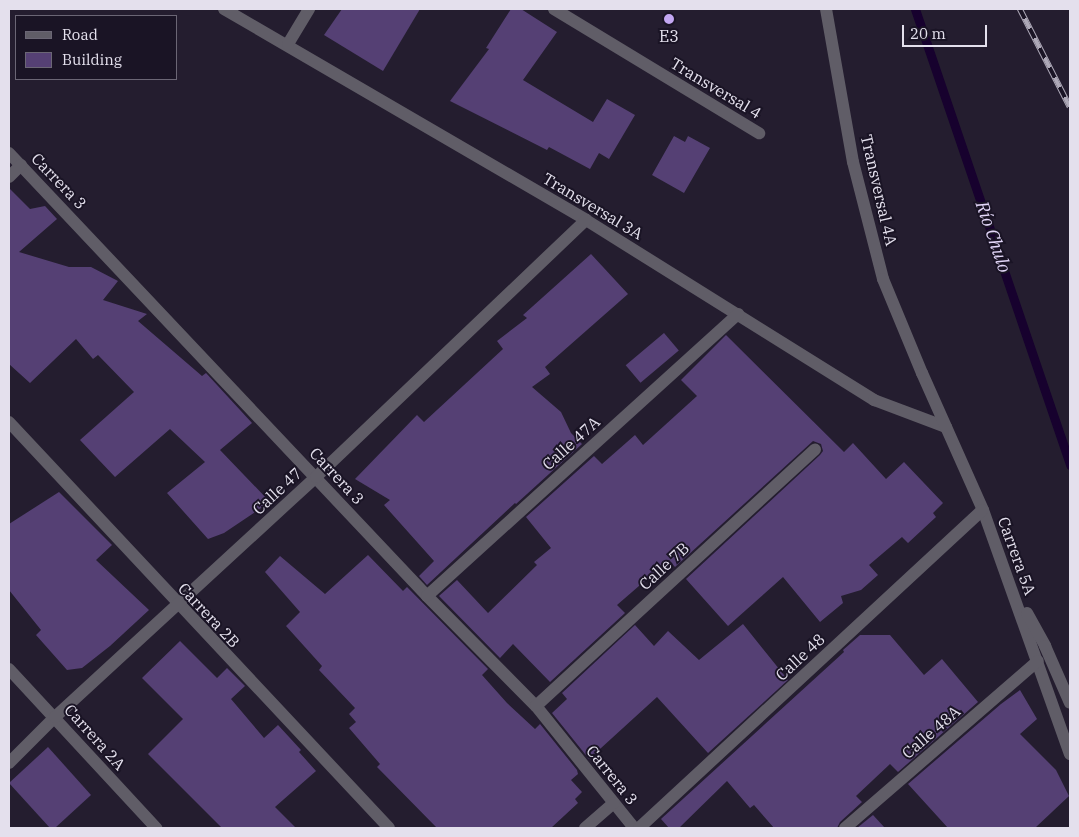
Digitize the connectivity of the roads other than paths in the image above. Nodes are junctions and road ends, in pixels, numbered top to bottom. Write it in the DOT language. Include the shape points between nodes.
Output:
graph roads {
  1 [pos="224,9"];
  2 [pos="309,9"];
  3 [pos="554,9"];
  4 [pos="826,9"];
  5 [pos="288,44"];
  6 [pos="759,134"];
  7 [pos="9,153"];
  8 [pos="22,165"];
  9 [pos="9,177"];
  10 [pos="586,220"];
  11 [pos="738,314"];
  12 [pos="922,373"];
  13 [pos="9,422"];
  14 [pos="946,427"];
  15 [pos="815,449"];
  16 [pos="316,477"];
  17 [pos="983,510"];
  18 [pos="1009,580"];
  19 [pos="427,596"];
  20 [pos="178,605"];
  21 [pos="1038,661"];
  22 [pos="9,669"];
  23 [pos="1070,703"];
  24 [pos="536,706"];
  25 [pos="55,717"];
  26 [pos="1070,754"];
  27 [pos="9,763"];
  28 [pos="614,803"];
  29 [pos="156,828"];
  30 [pos="388,828"];
  31 [pos="585,828"];
  32 [pos="634,828"];
  33 [pos="639,828"];
  34 [pos="845,828"];
  1 -- 5 [label="street, Transversal 3A"];
  2 -- 5 [label="street"];
  3 -- 6 [label="street, Transversal 4"];
  4 -- 12 [label="street, Transversal 4A" via="853,162 883,278"];
  5 -- 10 [label="street, Transversal 3A"];
  7 -- 8 [label="street, Carrera 3"];
  8 -- 9 [label="street"];
  8 -- 16 [label="street, Carrera 3"];
  10 -- 11 [label="street, Transversal 3A"];
  10 -- 16 [label="street, Calle 47"];
  11 -- 14 [label="street, Transversal 3A" via="874,400"];
  11 -- 19 [label="street, Calle 47A"];
  12 -- 14 [label="street, Carrera 5A"];
  13 -- 20 [label="street, Carrera 2B"];
  14 -- 17 [label="street, Carrera 5A"];
  15 -- 24 [label="street, Calle 7B"];
  16 -- 19 [label="street, Carrera 3"];
  16 -- 20 [label="street, Calle 47"];
  17 -- 18 [label="street, Carrera 5A"];
  17 -- 33 [label="street, Calle 48"];
  18 -- 21 [label="street, Carrera 5A"];
  18 -- 23 [label="street" via="1045,646"];
  19 -- 24 [label="street, Carrera 3"];
  20 -- 25 [label="street, Calle 47"];
  20 -- 30 [label="street, Carrera 2B"];
  21 -- 26 [label="street, Carrera 5A"];
  21 -- 34 [label="street, Calle 48A"];
  22 -- 25 [label="street, Carrera 2A"];
  24 -- 28 [label="street, Carrera 3"];
  25 -- 27 [label="street, Calle 47"];
  25 -- 29 [label="street, Carrera 2A"];
  28 -- 31 [label="street"];
  28 -- 32 [label="street, Carrera 3"];
}
